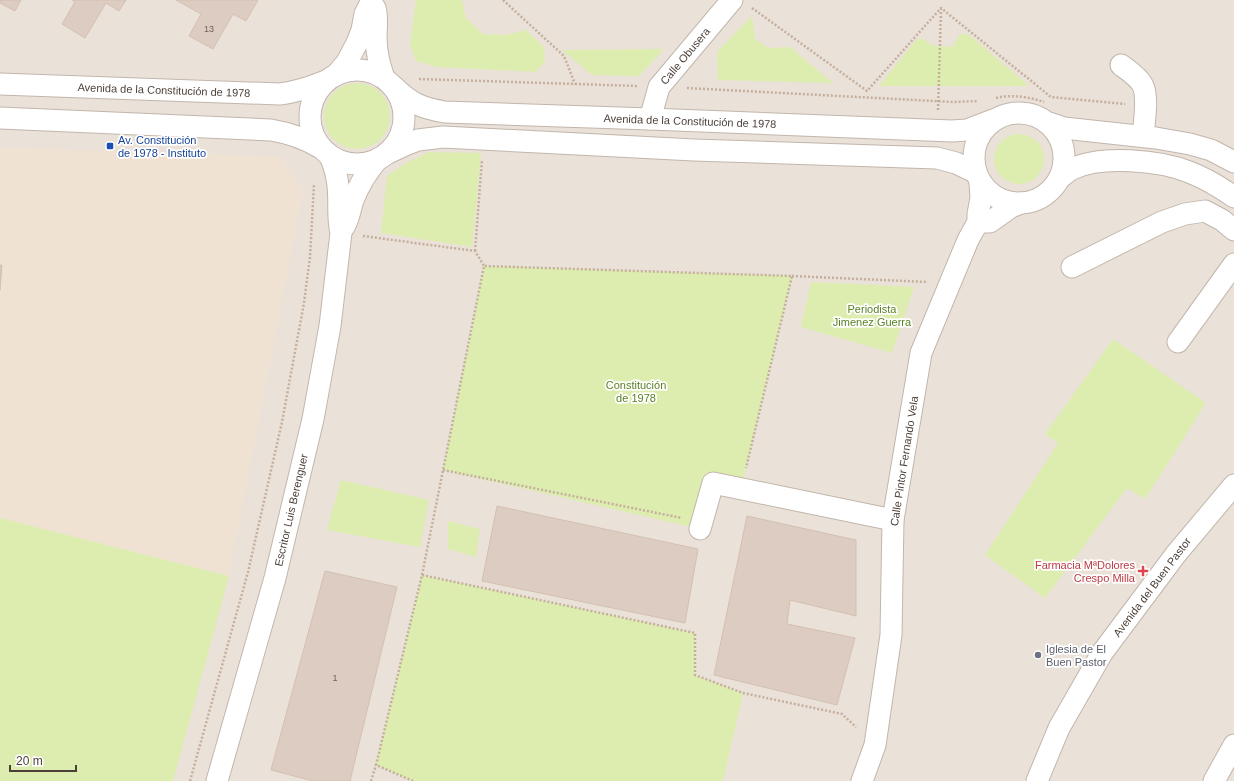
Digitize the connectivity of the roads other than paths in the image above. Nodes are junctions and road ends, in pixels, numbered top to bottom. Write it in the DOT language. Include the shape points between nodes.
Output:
graph roads {
  1 [pos="372,0"];
  2 [pos="740,2"];
  3 [pos="1121,65"];
  4 [pos="332,78"];
  5 [pos="389,82"];
  6 [pos="0,84"];
  7 [pos="1050,114"];
  8 [pos="0,118"];
  9 [pos="650,119"];
  10 [pos="993,120"];
  11 [pos="1135,135"];
  12 [pos="325,152"];
  13 [pos="382,156"];
  14 [pos="1234,162"];
  15 [pos="978,177"];
  16 [pos="1060,178"];
  17 [pos="1234,197"];
  18 [pos="1021,203"];
  19 [pos="978,222"];
  20 [pos="1234,230"];
  21 [pos="341,233"];
  22 [pos="1234,264"];
  23 [pos="1072,267"];
  24 [pos="1178,342"];
  25 [pos="1234,485"];
  26 [pos="893,520"];
  27 [pos="701,526"];
  28 [pos="1234,745"];
  29 [pos="216,781"];
  30 [pos="862,781"];
  31 [pos="1037,781"];
  32 [pos="1214,781"];
  1 -- 4 [label="street" via="357,43 346,62"];
  1 -- 5 [label="street" via="377,16 376,51 379,66"];
  2 -- 9 [label="street, Calle Obusera" via="659,87"];
  3 -- 11 [label="street" via="1143,84 1145,93 1146,108"];
  4 -- 5 [label="street" via="349,70 361,70 373,72"];
  4 -- 6 [label="street, Avenida de la Constitución de 1978" via="294,93 280,94"];
  4 -- 12 [label="street" via="318,90 312,101 310,113 314,137"];
  5 -- 9 [label="street, Avenida de la Constitución de 1978" via="404,98 429,109 445,112"];
  5 -- 13 [label="street" via="402,103 405,121 396,144"];
  7 -- 10 [label="street" via="1039,117 1016,112 1004,114"];
  7 -- 11 [label="street" via="1064,128"];
  7 -- 16 [label="street" via="1064,155"];
  8 -- 12 [label="street" via="271,130 289,133"];
  9 -- 10 [label="street, Avenida de la Constitución de 1978" via="952,131 967,130"];
  10 -- 15 [label="street" via="984,127 974,148 973,160"];
  11 -- 14 [label="street" via="1190,144 1211,150"];
  12 -- 13 [label="street" via="341,162 353,164 366,164"];
  12 -- 21 [label="street, Escritor Luis Berenguer" via="334,167 338,186 338,220"];
  13 -- 15 [label="street" via="418,140 443,137 694,150 937,158 956,163"];
  13 -- 21 [label="street, Escritor Luis Berenguer" via="362,181"];
  15 -- 18 [label="street" via="988,192 1009,202"];
  15 -- 19 [label="street, Calle Pintor Fernando Vela" via="981,198"];
  16 -- 17 [label="street" via="1072,169 1091,163 1120,160 1157,163 1188,171"];
  16 -- 18 [label="street" via="1044,196"];
  18 -- 19 [label="street" via="990,222"];
  19 -- 26 [label="street, Calle Pintor Fernando Vela" via="921,353"];
  20 -- 23 [label="street" via="1205,211 1185,214 1162,222"];
  21 -- 29 [label="street, Escritor Luis Berenguer" via="330,326 313,419 275,578"];
  22 -- 24 [label="street"];
  25 -- 31 [label="street, Avenida del Buen Pastor" via="1176,554 1102,653 1059,728"];
  26 -- 27 [label="street" via="713,483"];
  26 -- 30 [label="street, Calle Pintor Fernando Vela" via="891,635 875,745"];
  28 -- 32 [label="street"];
}
